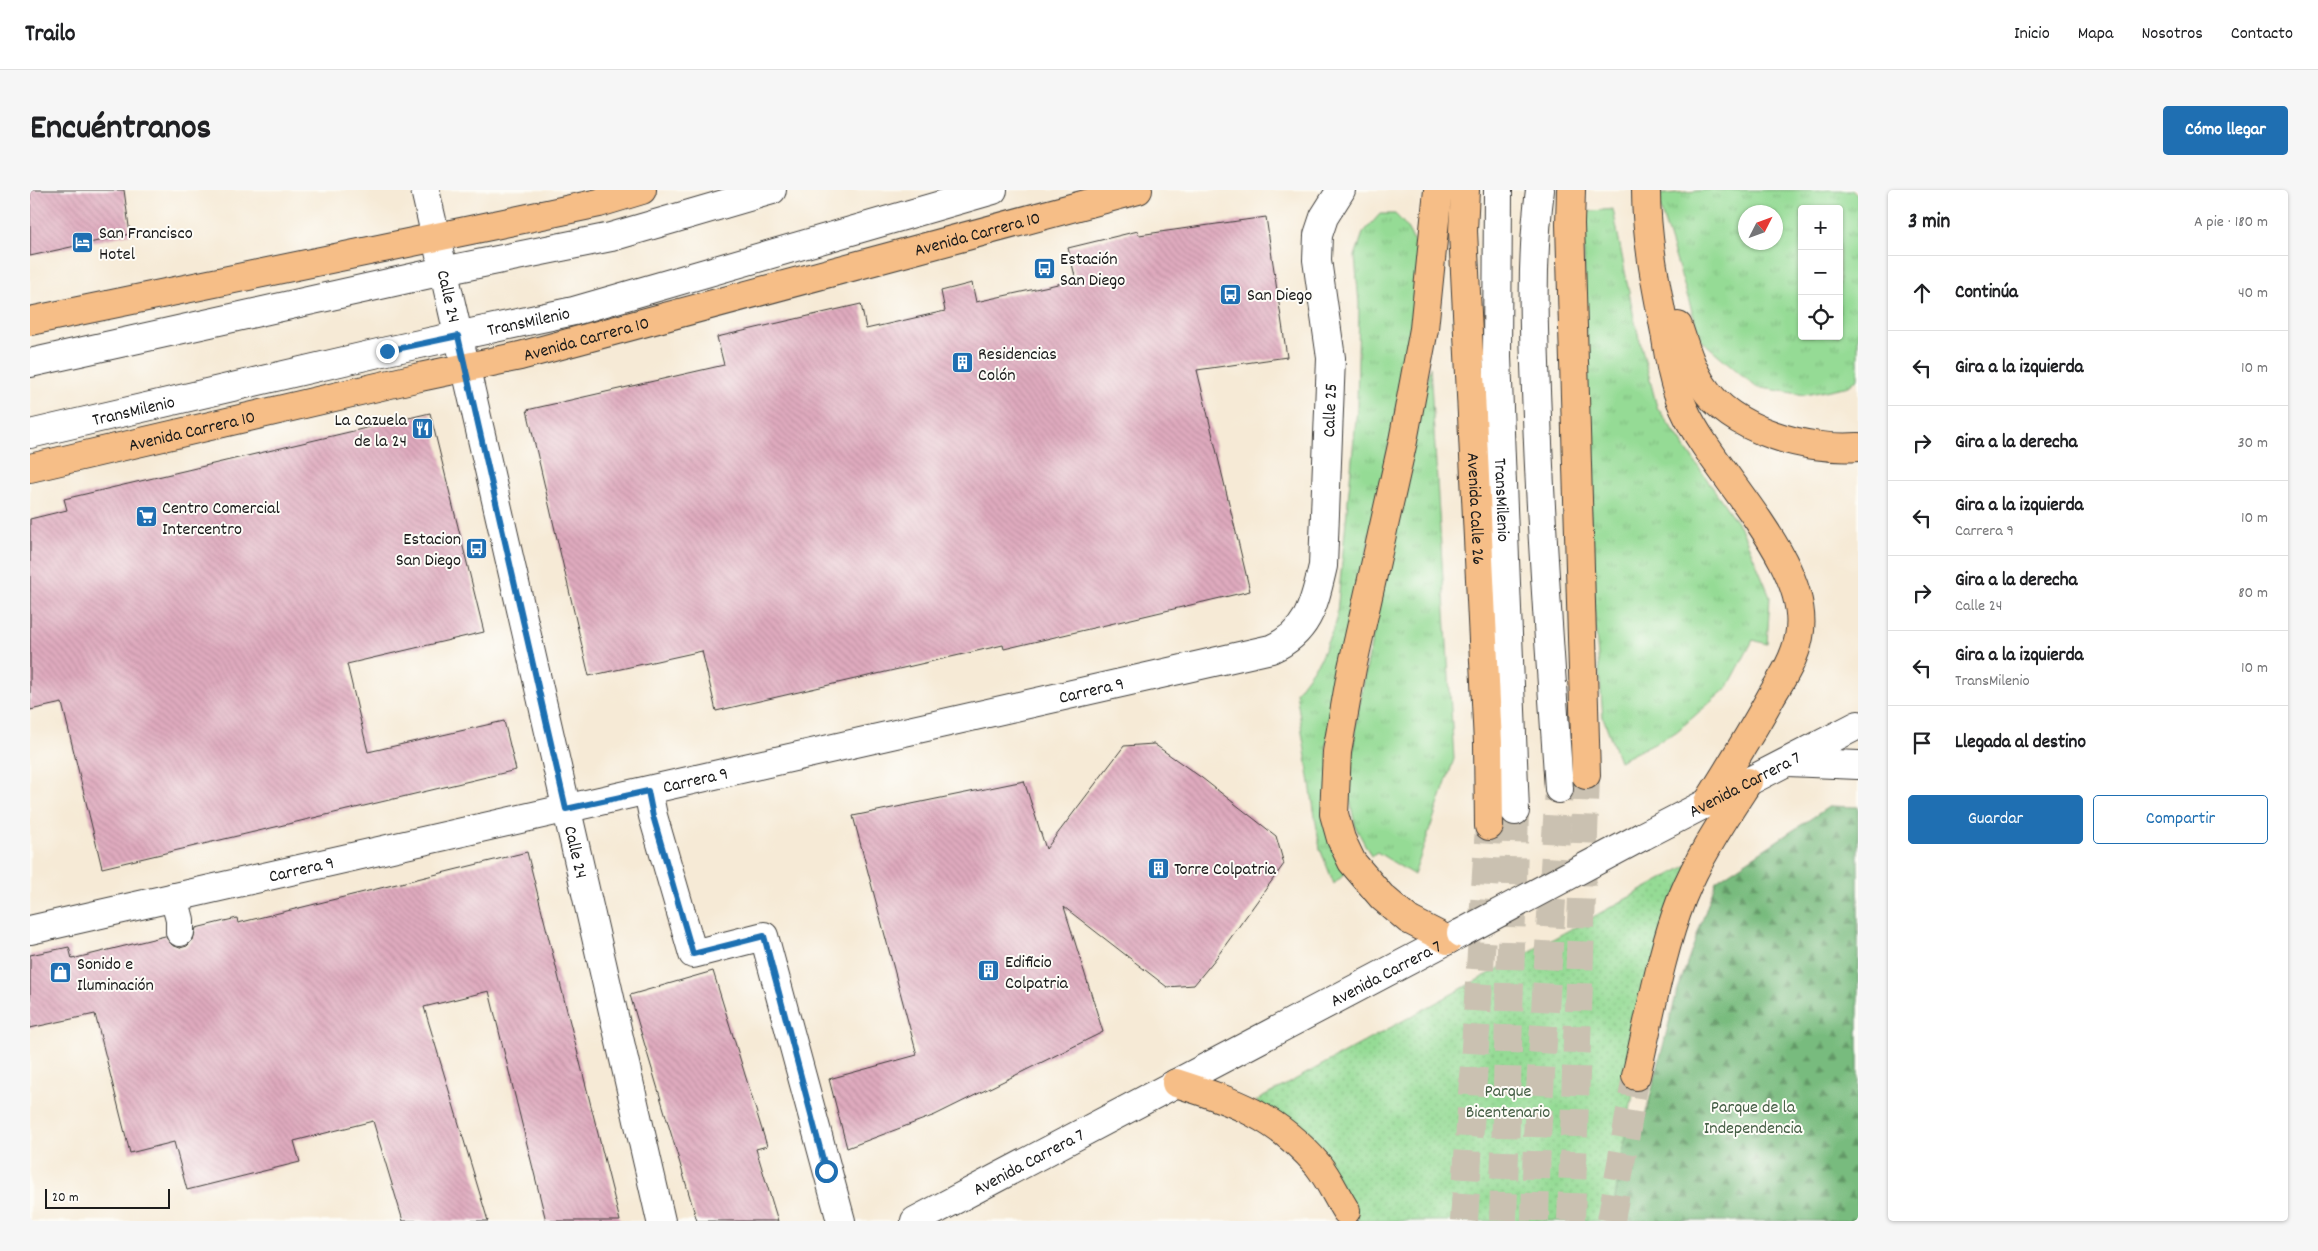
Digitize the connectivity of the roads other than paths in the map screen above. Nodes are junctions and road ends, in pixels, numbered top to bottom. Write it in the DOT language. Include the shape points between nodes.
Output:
graph roads {
  1 [pos="425,190"];
  2 [pos="642,190"];
  3 [pos="772,190"];
  4 [pos="993,190"];
  5 [pos="1138,190"];
  6 [pos="1341,190"];
  7 [pos="1438,190"];
  8 [pos="1465,190"];
  9 [pos="1498,190"];
  10 [pos="1540,190"];
  11 [pos="1571,190"];
  12 [pos="1646,202"];
  13 [pos="436,237"];
  14 [pos="443,270"];
  15 [pos="30,321"];
  16 [pos="458,336"];
  17 [pos="30,363"];
  18 [pos="465,367"];
  19 [pos="30,434"];
  20 [pos="1858,447"];
  21 [pos="30,468"];
  22 [pos="1298,632"];
  23 [pos="1858,725"];
  24 [pos="1786,762"];
  25 [pos="1858,765"];
  26 [pos="1586,775"];
  27 [pos="1748,782"];
  28 [pos="1559,789"];
  29 [pos="648,791"];
  30 [pos="1708,802"];
  31 [pos="566,809"];
  32 [pos="1515,811"];
  33 [pos="1489,826"];
  34 [pos="174,897"];
  35 [pos="30,930"];
  36 [pos="180,932"];
  37 [pos="1454,936"];
  38 [pos="1636,1076"];
  39 [pos="1176,1083"];
  40 [pos="1346,1212"];
  41 [pos="660,1221"];
  42 [pos="841,1221"];
  43 [pos="915,1221"];
  1 -- 13 [label="street, Calle 24"];
  2 -- 13 [label="main road"];
  3 -- 14 [label="street" via="611,237"];
  4 -- 16 [label="street, TransMilenio" via="574,311"];
  5 -- 18 [label="main road, Avenida Carrera 10" via="676,315"];
  6 -- 22 [label="street, Calle 25" via="1318,235 1317,260 1331,358 1323,556 1315,597"];
  7 -- 37 [label="main road" via="1424,330 1352,668 1337,752 1334,814 1352,862 1382,897 1409,920"];
  8 -- 33 [label="main road, Avenida Calle 26" via="1463,231 1488,742"];
  9 -- 32 [label="street, TransMilenio" via="1497,358"];
  10 -- 28 [label="street, TransMilenio" via="1532,284 1540,489"];
  11 -- 26 [label="main road"];
  12 -- 20 [label="main road" via="1687,357 1704,388 1727,412 1762,431 1804,445"];
  12 -- 30 [label="main road" via="1658,296 1674,381 1684,410 1772,544 1794,583 1800,610 1799,637 1789,666"];
  13 -- 14 [label="street, Calle 24"];
  13 -- 15 [label="main road"];
  14 -- 16 [label="street, Calle 24"];
  14 -- 17 [label="street"];
  16 -- 18 [label="street, Calle 24"];
  16 -- 19 [label="street, TransMilenio"];
  18 -- 21 [label="main road, Avenida Carrera 10"];
  18 -- 31 [label="street, Calle 24"];
  22 -- 29 [label="street, Carrera 9" via="1271,650"];
  23 -- 24 [label="street, Avenida Carrera 7"];
  24 -- 25 [label="street"];
  24 -- 27 [label="street, Avenida Carrera 7"];
  27 -- 30 [label="street, Avenida Carrera 7"];
  27 -- 38 [label="main road" via="1701,858 1682,898 1669,936"];
  29 -- 31 [label="street, Carrera 9"];
  29 -- 42 [label="street" via="693,954 764,936"];
  30 -- 37 [label="street, Avenida Carrera 7, bridge"];
  31 -- 34 [label="street, Carrera 9"];
  31 -- 41 [label="street, Calle 24"];
  34 -- 35 [label="street, Carrera 9"];
  34 -- 36 [label="street"];
  37 -- 39 [label="street, Avenida Carrera 7"];
  39 -- 40 [label="main road" via="1257,1113 1293,1139 1319,1167"];
  39 -- 43 [label="street, Avenida Carrera 7"];
}
